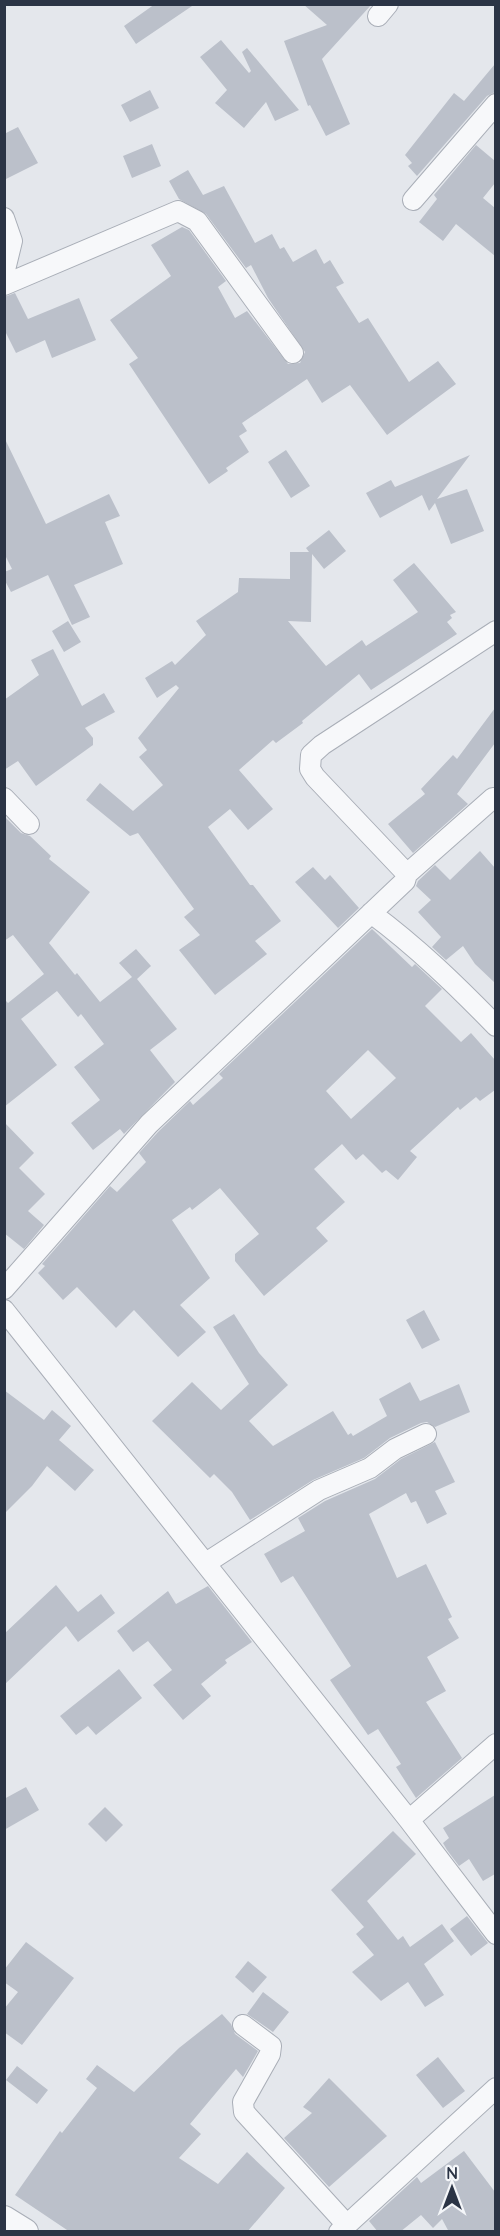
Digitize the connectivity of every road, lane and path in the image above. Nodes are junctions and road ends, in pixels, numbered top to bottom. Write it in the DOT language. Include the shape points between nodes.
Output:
graph roads {
  1 [pos="495,104"];
  2 [pos="413,200"];
  3 [pos="4,218"];
  4 [pos="4,274"];
  5 [pos="4,285"];
  6 [pos="293,353"];
  7 [pos="495,631"];
  8 [pos="4,798"];
  9 [pos="493,798"];
  10 [pos="29,824"];
  11 [pos="407,874"];
  12 [pos="371,913"];
  13 [pos="495,1026"];
  14 [pos="4,1289"];
  15 [pos="4,1310"];
  16 [pos="426,1434"];
  17 [pos="206,1563"];
  18 [pos="495,1744"];
  19 [pos="409,1820"];
  20 [pos="495,1934"];
  21 [pos="243,2025"];
  22 [pos="495,2088"];
  23 [pos="4,2219"];
  24 [pos="343,2228"];
  25 [pos="25,2232"];
  1 -- 2 [label="street"];
  3 -- 4 [label="street" via="12,241"];
  5 -- 6 [label="street" via="177,211 197,221"];
  7 -- 11 [label="street" via="311,755 310,769 315,777"];
  8 -- 10 [label="street"];
  9 -- 11 [label="street"];
  11 -- 12 [label="street" via="405,881"];
  12 -- 13 [label="street" via="432,962"];
  12 -- 14 [label="street" via="149,1124"];
  15 -- 17 [label="street"];
  16 -- 17 [label="street" via="395,1449 370,1468 319,1490"];
  17 -- 19 [label="street"];
  18 -- 19 [label="street"];
  19 -- 20 [label="street"];
  21 -- 24 [label="street" via="271,2046 243,2102 244,2112"];
  22 -- 24 [label="street"];
  23 -- 25 [label="street"];
}
